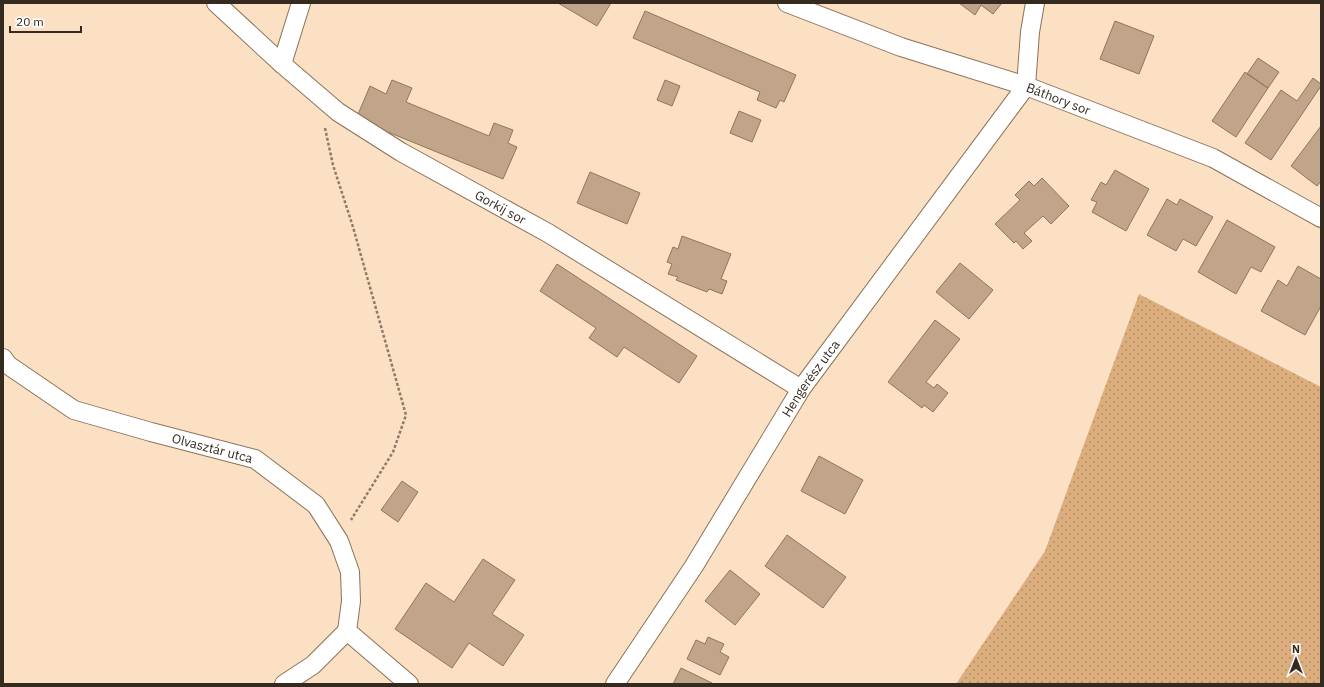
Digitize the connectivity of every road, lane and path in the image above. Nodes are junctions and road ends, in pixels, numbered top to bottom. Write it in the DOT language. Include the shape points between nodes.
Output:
graph roads {
  1 [pos="216,3"];
  2 [pos="301,3"];
  3 [pos="787,3"];
  4 [pos="1035,3"];
  5 [pos="282,64"];
  6 [pos="1026,86"];
  7 [pos="323,121"];
  8 [pos="1321,218"];
  9 [pos="3,358"];
  10 [pos="801,389"];
  11 [pos="338,541"];
  12 [pos="347,631"];
  13 [pos="284,684"];
  14 [pos="409,684"];
  15 [pos="615,684"];
  1 -- 5 [label="street, Gorkij sor"];
  2 -- 5 [label="street"];
  3 -- 6 [label="street, Báthory sor" via="901,47"];
  4 -- 6 [label="street"];
  5 -- 10 [label="street, Gorkij sor" via="338,112 389,144 548,234"];
  6 -- 8 [label="street, Báthory sor" via="1213,158"];
  6 -- 10 [label="street, Hengerész utca"];
  7 -- 11 [label="path" via="333,165 406,415 393,452"];
  9 -- 11 [label="street, Olvasztár utca" via="8,365 74,410 255,459 316,505"];
  10 -- 15 [label="street, Hengerész utca" via="694,566"];
  11 -- 12 [label="street, Olvasztár utca" via="350,572 351,601"];
  12 -- 13 [label="street" via="314,665"];
  12 -- 14 [label="street"];
}
